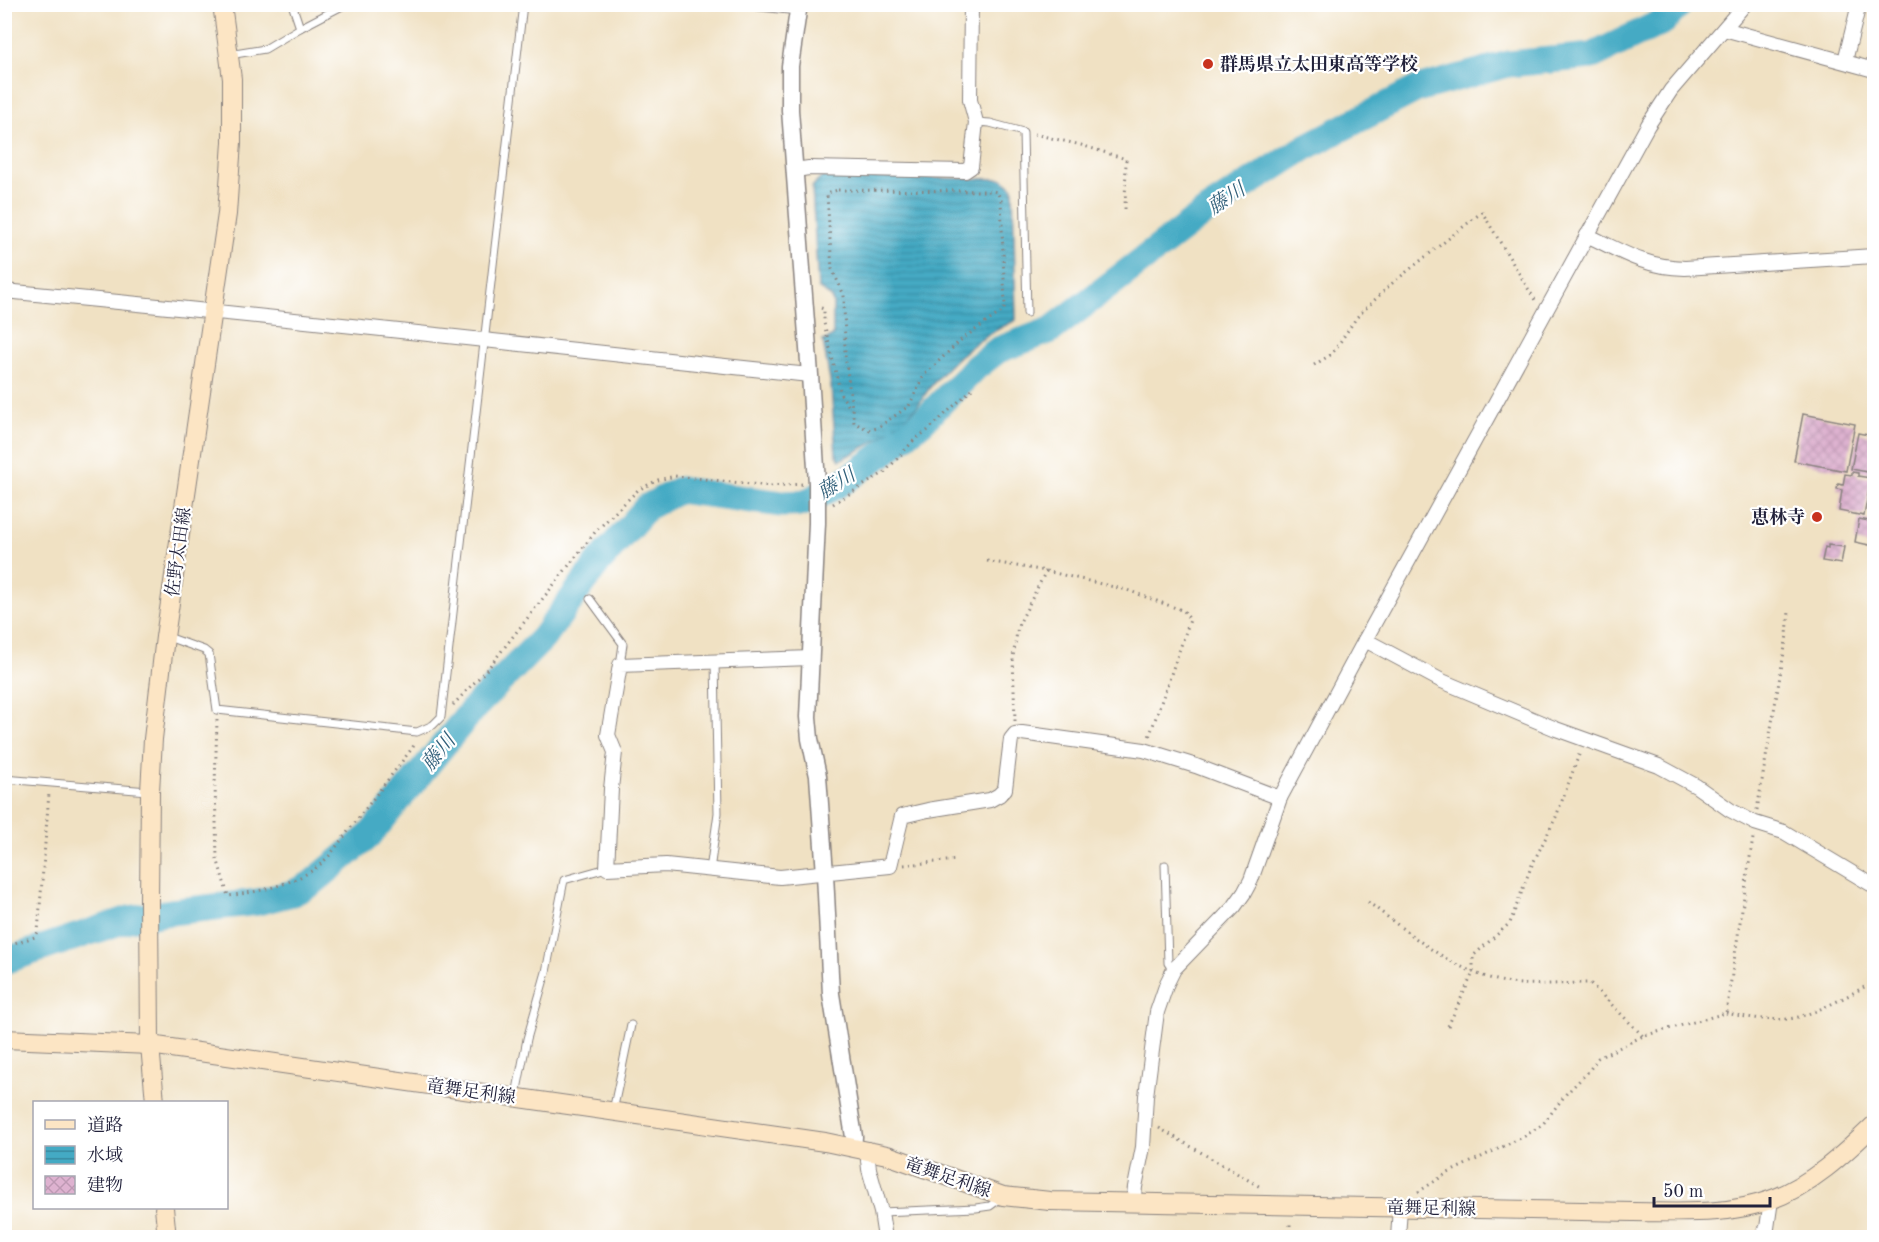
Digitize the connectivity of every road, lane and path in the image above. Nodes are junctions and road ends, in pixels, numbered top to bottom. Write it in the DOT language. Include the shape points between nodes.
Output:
graph roads {
  1 [pos="222,4"];
  2 [pos="291,4"];
  3 [pos="346,4"];
  4 [pos="523,4"];
  5 [pos="732,4"];
  6 [pos="970,4"];
  7 [pos="1745,4"];
  8 [pos="1859,4"];
  9 [pos="799,8"];
  10 [pos="300,28"];
  11 [pos="1724,29"];
  12 [pos="229,55"];
  13 [pos="1845,61"];
  14 [pos="1875,70"];
  15 [pos="976,122"];
  16 [pos="1023,132"];
  17 [pos="795,170"];
  18 [pos="1125,210"];
  19 [pos="1587,235"];
  20 [pos="1875,256"];
  21 [pos="4,291"];
  22 [pos="819,307"];
  23 [pos="213,310"];
  24 [pos="1027,314"];
  25 [pos="1544,315"];
  26 [pos="485,341"];
  27 [pos="1314,365"];
  28 [pos="810,375"];
  29 [pos="972,389"];
  30 [pos="852,410"];
  31 [pos="817,485"];
  32 [pos="817,513"];
  33 [pos="987,561"];
  34 [pos="1046,571"];
  35 [pos="590,599"];
  36 [pos="1789,611"];
  37 [pos="165,637"];
  38 [pos="1365,640"];
  39 [pos="811,658"];
  40 [pos="715,662"];
  41 [pos="620,665"];
  42 [pos="217,710"];
  43 [pos="441,717"];
  44 [pos="417,732"];
  45 [pos="1015,734"];
  46 [pos="1585,739"];
  47 [pos="1144,750"];
  48 [pos="4,778"];
  49 [pos="50,783"];
  50 [pos="150,791"];
  51 [pos="1280,798"];
  52 [pos="1755,823"];
  53 [pos="957,860"];
  54 [pos="890,866"];
  55 [pos="1165,866"];
  56 [pos="606,868"];
  57 [pos="710,870"];
  58 [pos="825,874"];
  59 [pos="1875,886"];
  60 [pos="1368,902"];
  61 [pos="4,946"];
  62 [pos="1173,971"];
  63 [pos="1473,974"];
  64 [pos="1875,982"];
  65 [pos="1726,1013"];
  66 [pos="631,1025"];
  67 [pos="1448,1026"];
  68 [pos="1643,1036"];
  69 [pos="4,1039"];
  70 [pos="150,1046"];
  71 [pos="516,1097"];
  72 [pos="154,1101"];
  73 [pos="613,1111"];
  74 [pos="1875,1125"];
  75 [pos="1145,1127"];
  76 [pos="860,1149"];
  77 [pos="1003,1196"];
  78 [pos="1771,1200"];
  79 [pos="1133,1203"];
  80 [pos="1273,1204"];
  81 [pos="1400,1207"];
  82 [pos="164,1209"];
  83 [pos="881,1212"];
  84 [pos="1767,1234"];
  85 [pos="167,1238"];
  86 [pos="885,1238"];
  87 [pos="1398,1238"];
  1 -- 12 [label="main road, 佐野太田線"];
  2 -- 10 [label="lane"];
  3 -- 10 [label="lane"];
  4 -- 26 [label="lane"];
  5 -- 9 [label="lane"];
  6 -- 15 [label="street" via="970,100"];
  7 -- 11 [label="street"];
  8 -- 13 [label="street"];
  9 -- 17 [label="street" via="790,66"];
  10 -- 12 [label="lane" via="265,49"];
  11 -- 13 [label="street"];
  11 -- 19 [label="street" via="1671,90"];
  12 -- 23 [label="main road, 佐野太田線" via="231,169"];
  13 -- 14 [label="street"];
  15 -- 16 [label="lane"];
  15 -- 17 [label="street" via="971,167 965,171"];
  16 -- 18 [label="path" via="1126,159"];
  16 -- 24 [label="lane"];
  17 -- 28 [label="street"];
  19 -- 20 [label="street" via="1664,267"];
  19 -- 25 [label="street"];
  21 -- 23 [label="street"];
  22 -- 30 [label="path" via="824,309 841,395"];
  23 -- 26 [label="street"];
  23 -- 37 [label="main road, 佐野太田線"];
  25 -- 27 [label="path" via="1482,212 1390,285 1357,317 1332,354"];
  25 -- 38 [label="street"];
  26 -- 28 [label="street"];
  26 -- 43 [label="lane"];
  28 -- 31 [label="street"];
  29 -- 32 [label="path" via="885,472"];
  30 -- 30 [label="path" via="845,355 844,295 832,269 827,195 838,190 997,192 1003,310 962,339 924,375 909,406 877,428 870,430 854,423"];
  31 -- 32 [label="street"];
  31 -- 43 [label="path" via="770,486 675,476 638,490 596,531 489,667"];
  32 -- 39 [label="street"];
  33 -- 34 [label="path"];
  34 -- 45 [label="path" via="1018,626 1013,657"];
  34 -- 47 [label="path" via="1127,590 1184,611 1190,620"];
  35 -- 41 [label="lane" via="623,644"];
  36 -- 52 [label="path"];
  37 -- 42 [label="lane" via="209,654"];
  37 -- 50 [label="main road, 佐野太田線"];
  38 -- 46 [label="street" via="1442,681"];
  38 -- 51 [label="street"];
  39 -- 40 [label="street"];
  39 -- 58 [label="street" via="808,717 818,776"];
  40 -- 41 [label="street"];
  40 -- 57 [label="lane" via="718,813"];
  41 -- 56 [label="street" via="608,735 615,752"];
  42 -- 44 [label="lane"];
  42 -- 44 [label="path" via="217,858 228,896 281,885 314,870 330,855 413,747"];
  43 -- 44 [label="lane"];
  45 -- 47 [label="street"];
  45 -- 54 [label="street" via="1011,739 1005,789 990,800 902,816"];
  46 -- 52 [label="street" via="1659,766"];
  46 -- 63 [label="path" via="1510,922 1473,956"];
  47 -- 51 [label="street"];
  48 -- 49 [label="lane"];
  49 -- 50 [label="lane"];
  49 -- 61 [label="path" via="38,932 35,937"];
  50 -- 70 [label="main road, 佐野太田線"];
  51 -- 62 [label="street" via="1244,893"];
  52 -- 59 [label="street" via="1784,832"];
  52 -- 65 [label="path"];
  53 -- 54 [label="path"];
  54 -- 58 [label="street"];
  55 -- 62 [label="lane" via="1168,963"];
  56 -- 57 [label="street" via="666,864"];
  56 -- 71 [label="lane" via="564,880"];
  57 -- 58 [label="street" via="780,877"];
  58 -- 76 [label="street" via="831,994 854,1137"];
  60 -- 63 [label="path" via="1417,940"];
  62 -- 75 [label="street" via="1156,1012"];
  63 -- 67 [label="path"];
  63 -- 68 [label="path" via="1519,984 1590,982"];
  64 -- 65 [label="path" via="1788,1019"];
  65 -- 68 [label="path"];
  66 -- 73 [label="lane"];
  68 -- 81 [label="path" via="1598,1058 1543,1124 1446,1174"];
  69 -- 70 [label="main road, 竜舞足利線"];
  70 -- 71 [label="main road, 竜舞足利線"];
  70 -- 72 [label="main road, 佐野太田線"];
  71 -- 73 [label="main road, 竜舞足利線"];
  73 -- 76 [label="main road, 竜舞足利線"];
  74 -- 78 [label="main road, 竜舞足利線" via="1827,1168"];
  75 -- 79 [label="street"];
  75 -- 80 [label="path" via="1161,1129 1261,1186"];
  76 -- 77 [label="main road, 竜舞足利線"];
  76 -- 83 [label="street"];
  77 -- 79 [label="main road, 竜舞足利線"];
  77 -- 83 [label="lane" via="990,1206"];
  78 -- 81 [label="main road, 竜舞足利線" via="1699,1212"];
  78 -- 84 [label="street"];
  79 -- 80 [label="main road, 竜舞足利線"];
  80 -- 81 [label="main road, 竜舞足利線"];
  81 -- 87 [label="street"];
  82 -- 85 [label="main road"];
  83 -- 86 [label="street"];
}
